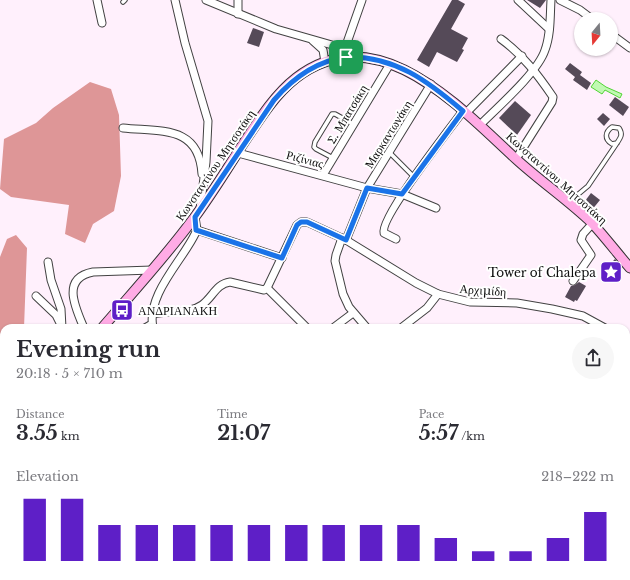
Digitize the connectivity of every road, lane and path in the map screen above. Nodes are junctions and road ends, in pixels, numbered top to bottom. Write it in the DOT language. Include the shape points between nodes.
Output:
graph roads {
  1 [pos="97,0"];
  2 [pos="175,0"];
  3 [pos="206,0"];
  4 [pos="238,0"];
  5 [pos="362,0"];
  6 [pos="518,0"];
  7 [pos="551,0"];
  8 [pos="560,0"];
  9 [pos="583,12"];
  10 [pos="238,14"];
  11 [pos="102,23"];
  12 [pos="549,29"];
  13 [pos="501,39"];
  14 [pos="618,39"];
  15 [pos="311,40"];
  16 [pos="329,44"];
  17 [pos="630,48"];
  18 [pos="323,50"];
  19 [pos="345,56"];
  20 [pos="522,56"];
  21 [pos="325,62"];
  22 [pos="390,64"];
  23 [pos="534,70"];
  24 [pos="431,84"];
  25 [pos="465,112"];
  26 [pos="353,124"];
  27 [pos="480,125"];
  28 [pos="124,128"];
  29 [pos="617,143"];
  30 [pos="238,153"];
  31 [pos="390,153"];
  32 [pos="333,158"];
  33 [pos="516,159"];
  34 [pos="323,176"];
  35 [pos="414,177"];
  36 [pos="202,187"];
  37 [pos="367,188"];
  38 [pos="402,194"];
  39 [pos="569,203"];
  40 [pos="436,208"];
  41 [pos="197,213"];
  42 [pos="592,224"];
  43 [pos="196,230"];
  44 [pos="344,239"];
  45 [pos="396,239"];
  46 [pos="282,258"];
  47 [pos="48,262"];
  48 [pos="630,268"];
  49 [pos="152,270"];
  50 [pos="573,281"];
  51 [pos="267,288"];
  52 [pos="438,294"];
  53 [pos="36,296"];
  54 [pos="353,313"];
  55 [pos="153,314"];
  56 [pos="60,324"];
  57 [pos="62,324"];
  58 [pos="83,324"];
  59 [pos="105,324"];
  60 [pos="153,324"];
  61 [pos="303,324"];
  62 [pos="338,324"];
  63 [pos="363,324"];
  64 [pos="406,324"];
  65 [pos="599,324"];
  1 -- 11 [label="street"];
  2 -- 36 [label="street" via="208,121 207,157"];
  3 -- 10 [label="street"];
  4 -- 10 [label="street"];
  5 -- 19 [label="street"];
  6 -- 12 [label="street"];
  7 -- 12 [label="street"];
  8 -- 9 [label="street"];
  10 -- 15 [label="street"];
  12 -- 23 [label="street" via="546,50"];
  13 -- 20 [label="street"];
  14 -- 17 [label="street"];
  15 -- 16 [label="street"];
  15 -- 18 [label="street"];
  16 -- 18 [label="street"];
  16 -- 19 [label="street"];
  18 -- 21 [label="street"];
  19 -- 21 [label="main road, Κωνσταντίνου Μητσοτάκη"];
  19 -- 22 [label="main road, Κωνσταντίνου Μητσοτάκη"];
  20 -- 23 [label="street"];
  20 -- 25 [label="street"];
  21 -- 30 [label="main road, Κωνσταντίνου Μητσοτάκη" via="306,71 284,89 257,123"];
  22 -- 24 [label="main road, Κωνσταντίνου Μητσοτάκη"];
  22 -- 26 [label="street, Σ. Μπατσάκη"];
  23 -- 27 [label="street"];
  23 -- 33 [label="street" via="553,99"];
  24 -- 25 [label="main road, Κωνσταντίνου Μητσοτάκη"];
  24 -- 31 [label="street, Μαρκαντωνάκη"];
  25 -- 27 [label="main road, Κωνσταντίνου Μητσοτάκη"];
  25 -- 35 [label="street"];
  26 -- 32 [label="street, Σ. Μπατσάκη"];
  26 -- 32 [label="lane" via="332,114 315,142 314,148"];
  27 -- 33 [label="main road, Κωνσταντίνου Μητσοτάκη"];
  28 -- 36 [label="street" via="173,133 185,138 196,151 201,167"];
  29 -- 29 [label="lane" via="622,132 619,128 612,127 608,130 607,140 612,144"];
  29 -- 39 [label="lane" via="588,186"];
  30 -- 34 [label="street, Ριζίνιας"];
  30 -- 41 [label="main road, Κωνσταντίνου Μητσοτάκη"];
  31 -- 35 [label="lane"];
  31 -- 37 [label="street, Μαρκαντωνάκη"];
  32 -- 34 [label="street, Σ. Μπατσάκη"];
  33 -- 39 [label="main road, Κωνσταντίνου Μητσοτάκη"];
  34 -- 37 [label="street, Ριζίνιας"];
  35 -- 38 [label="street"];
  36 -- 41 [label="street"];
  37 -- 38 [label="street, Ριζίνιας"];
  37 -- 44 [label="street, Μαρκαντωνάκη"];
  38 -- 40 [label="street, Ριζίνιας"];
  38 -- 45 [label="street" via="383,231"];
  39 -- 42 [label="main road, Κωνσταντίνου Μητσοτάκη"];
  41 -- 43 [label="street"];
  41 -- 49 [label="main road, Κωνσταντίνου Μητσοτάκη"];
  42 -- 48 [label="main road, Κωνσταντίνου Μητσοτάκη"];
  42 -- 50 [label="street" via="581,240 591,255"];
  43 -- 46 [label="street"];
  43 -- 55 [label="street" via="192,241 161,286"];
  44 -- 46 [label="street, Αρχιμίδη" via="307,222 301,222 297,225"];
  44 -- 52 [label="street, Αρχιμίδη"];
  44 -- 54 [label="street, Μαρκαντωνάκη" via="335,261 345,298"];
  46 -- 51 [label="street"];
  47 -- 57 [label="street" via="50,280 61,309"];
  49 -- 58 [label="street" via="93,272 79,277 72,293"];
  49 -- 59 [label="main road, Κωνσταντίνου Μητσοτάκη"];
  51 -- 55 [label="street" via="262,290 226,283 218,286 198,307 186,311"];
  51 -- 61 [label="street"];
  52 -- 64 [label="street" via="427,308"];
  52 -- 65 [label="street, Αρχιμίδη" via="466,302 517,303 584,316"];
  53 -- 56 [label="street" via="56,315"];
  54 -- 62 [label="street"];
  54 -- 63 [label="street, Μαρκαντωνάκη"];
  55 -- 60 [label="street"];
}
